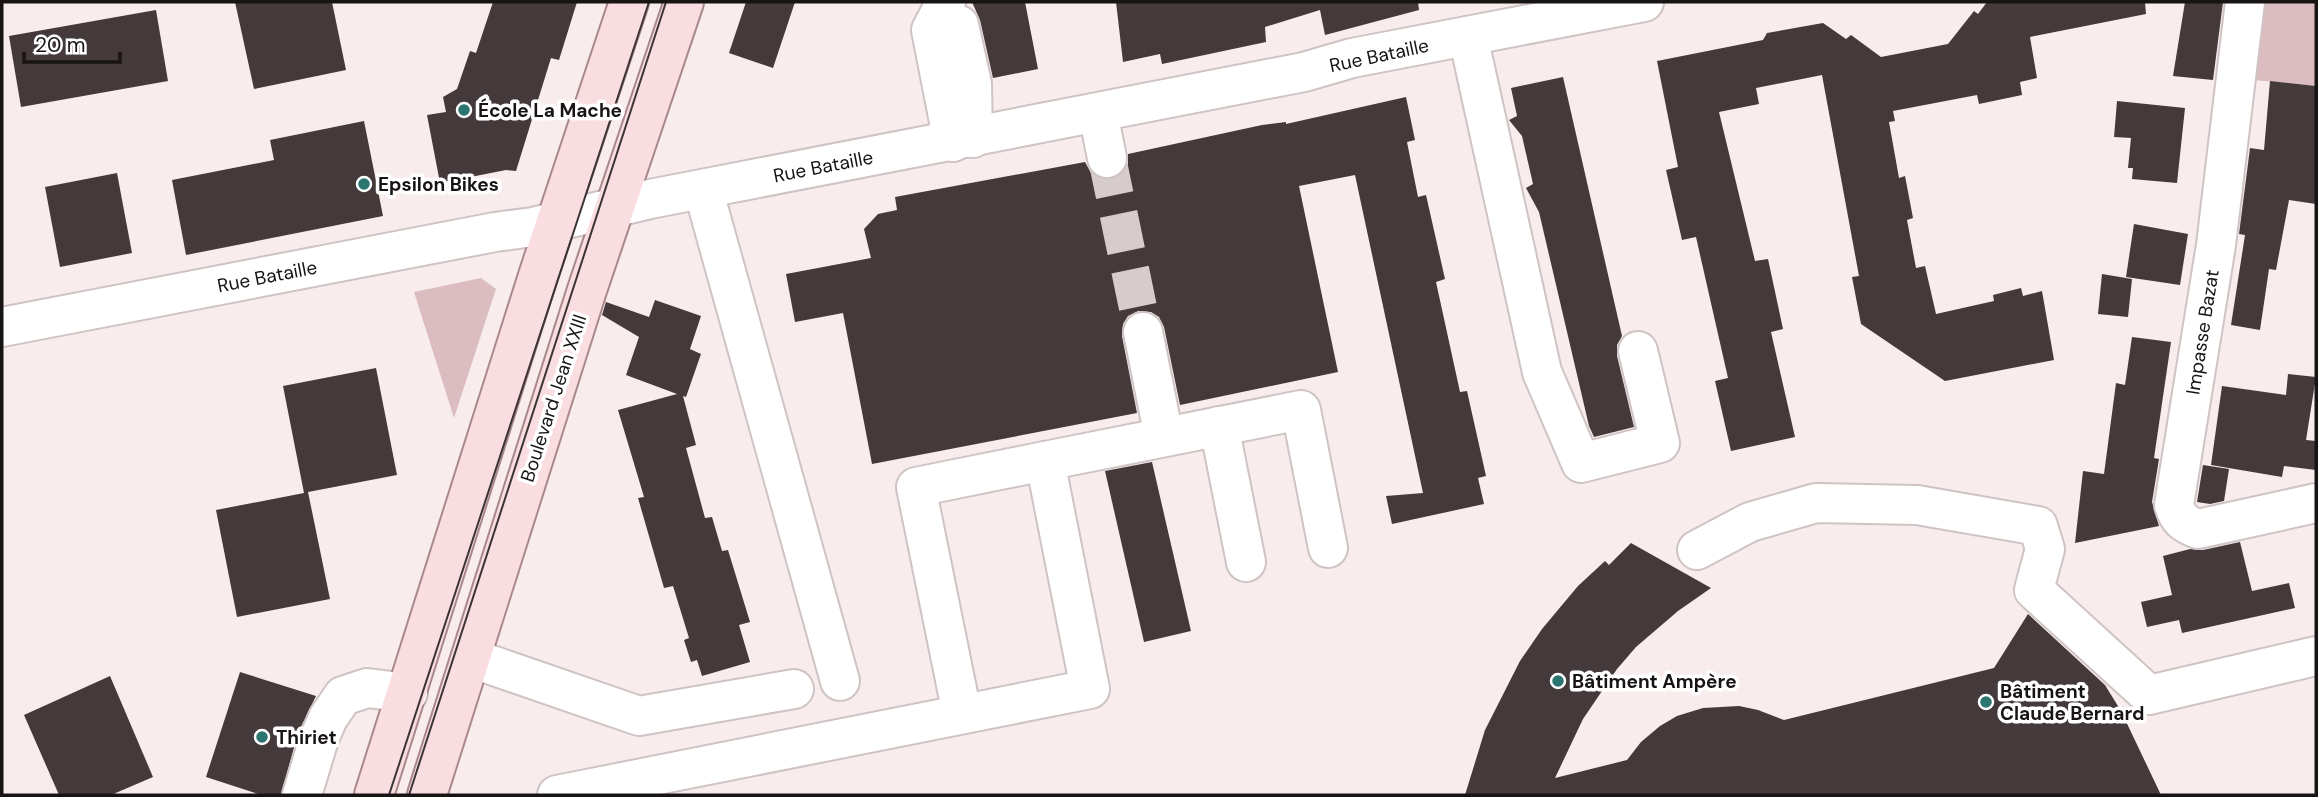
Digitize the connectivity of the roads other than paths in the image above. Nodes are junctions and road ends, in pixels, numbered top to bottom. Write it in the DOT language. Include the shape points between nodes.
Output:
graph roads {
  1 [pos="629,2"];
  2 [pos="684,2"];
  3 [pos="1644,2"];
  4 [pos="2245,2"];
  5 [pos="953,14"];
  6 [pos="1509,28"];
  7 [pos="1468,36"];
  8 [pos="1098,113"];
  9 [pos="963,140"];
  10 [pos="1107,158"];
  11 [pos="703,189"];
  12 [pos="614,208"];
  13 [pos="557,220"];
  14 [pos="2,327"];
  15 [pos="1143,332"];
  16 [pos="1638,351"];
  17 [pos="1219,426"];
  18 [pos="1164,437"];
  19 [pos="1045,461"];
  20 [pos="2316,503"];
  21 [pos="1328,548"];
  22 [pos="1697,550"];
  23 [pos="1246,562"];
  24 [pos="2316,656"];
  25 [pos="471,657"];
  26 [pos="840,681"];
  27 [pos="794,689"];
  28 [pos="408,693"];
  29 [pos="962,714"];
  30 [pos="302,795"];
  31 [pos="374,795"];
  32 [pos="428,795"];
  33 [pos="557,795"];
  1 -- 13 [label="main road"];
  2 -- 12 [label="main road, Boulevard Jean XXIII"];
  3 -- 6 [label="street, Rue Bataille"];
  4 -- 20 [label="street, Impasse Bazat" via="2216,245 2174,505 2185,525 2198,529"];
  5 -- 9 [label="street" via="931,30"];
  6 -- 7 [label="street, Rue Bataille"];
  7 -- 8 [label="street, Rue Bataille"];
  7 -- 16 [label="street" via="1542,372 1581,463 1660,443"];
  8 -- 9 [label="street, Rue Bataille"];
  8 -- 10 [label="street"];
  9 -- 11 [label="street, Rue Bataille"];
  11 -- 12 [label="street, Rue Bataille"];
  11 -- 26 [label="street"];
  12 -- 13 [label="street, Rue Bataille"];
  12 -- 25 [label="main road, Boulevard Jean XXIII"];
  13 -- 14 [label="street, Rue Bataille"];
  13 -- 28 [label="main road"];
  15 -- 18 [label="street"];
  17 -- 18 [label="street"];
  17 -- 21 [label="street" via="1301,410"];
  17 -- 23 [label="street"];
  18 -- 19 [label="street"];
  19 -- 29 [label="street" via="1090,689"];
  19 -- 29 [label="street" via="916,487"];
  22 -- 24 [label="street" via="1750,522 1816,503 1917,505 2038,526 2045,549 2034,590 2149,695"];
  25 -- 27 [label="street" via="639,716"];
  25 -- 32 [label="main road, Boulevard Jean XXIII"];
  28 -- 30 [label="street" via="367,688 343,696 319,739"];
  28 -- 31 [label="main road"];
  29 -- 33 [label="street"];
}
